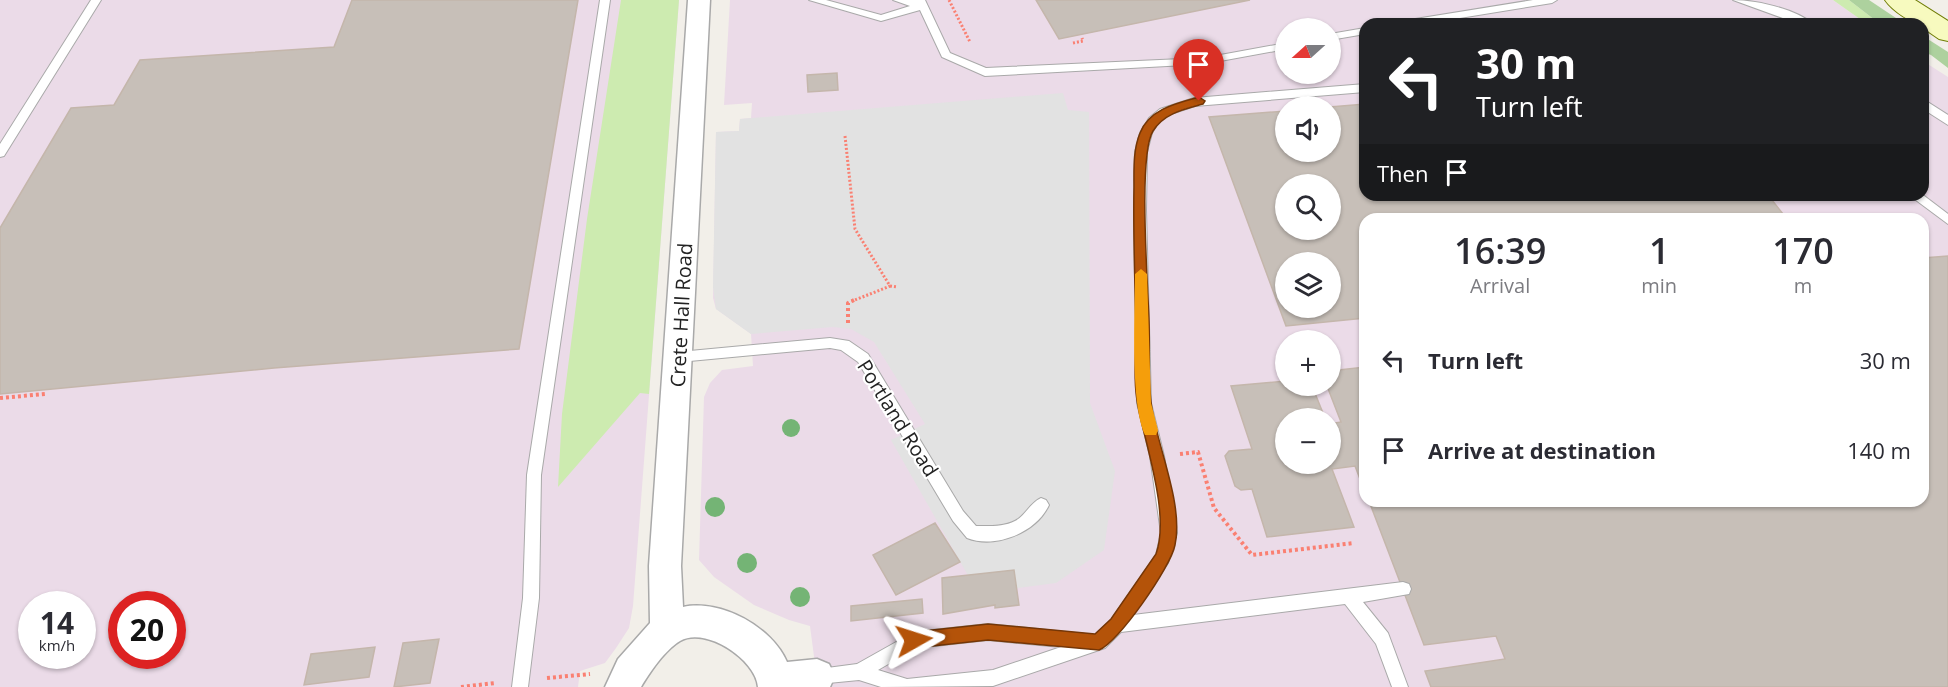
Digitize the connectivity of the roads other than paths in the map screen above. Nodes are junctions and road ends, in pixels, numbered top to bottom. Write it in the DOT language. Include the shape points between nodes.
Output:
graph roads {
  1 [pos="96,0"];
  2 [pos="605,0"];
  3 [pos="699,0"];
  4 [pos="814,0"];
  5 [pos="898,0"];
  6 [pos="1552,0"];
  7 [pos="1738,0"];
  8 [pos="1898,0"];
  9 [pos="921,3"];
  10 [pos="1440,18"];
  11 [pos="1794,18"];
  12 [pos="1925,18"];
  13 [pos="1929,20"];
  14 [pos="1359,32"];
  15 [pos="1948,33"];
  16 [pos="1341,35"];
  17 [pos="1275,48"];
  18 [pos="1359,88"];
  19 [pos="1929,107"];
  20 [pos="1948,121"];
  21 [pos="0,153"];
  22 [pos="1923,201"];
  23 [pos="1948,220"];
  24 [pos="679,357"];
  25 [pos="1041,505"];
  26 [pos="1403,589"];
  27 [pos="1348,595"];
  28 [pos="1117,625"];
  29 [pos="667,630"];
  30 [pos="1099,642"];
  31 [pos="859,672"];
  32 [pos="817,676"];
  33 [pos="608,679"];
  34 [pos="521,684"];
  35 [pos="776,684"];
  36 [pos="1400,687"];
  1 -- 21 [label="lane"];
  2 -- 34 [label="lane" via="534,475 531,598"];
  3 -- 24 [label="street, Crete Hall Road"];
  4 -- 9 [label="lane" via="881,18"];
  5 -- 9 [label="lane"];
  6 -- 10 [label="lane"];
  7 -- 11 [label="lane"];
  8 -- 12 [label="main road"];
  9 -- 17 [label="lane" via="946,55 985,72 1204,61"];
  13 -- 15 [label="main road"];
  14 -- 16 [label="lane"];
  18 -- 28 [label="lane" via="1194,102 1164,112 1148,128 1141,152 1144,403 1168,519 1167,544 1158,566"];
  19 -- 20 [label="lane"];
  22 -- 23 [label="lane"];
  24 -- 25 [label="lane, Portland Road" via="843,345 863,358 972,533 1020,527"];
  24 -- 29 [label="street, Crete Hall Road" via="665,566"];
  26 -- 27 [label="lane"];
  27 -- 28 [label="lane"];
  27 -- 36 [label="lane" via="1382,639"];
  28 -- 30 [label="lane"];
  29 -- 33 [label="street" via="634,666"];
  29 -- 35 [label="street" via="706,622 729,631 767,660 773,667"];
  30 -- 31 [label="lane" via="993,678 907,687"];
  30 -- 31 [label="lane" via="988,632 914,640"];
  31 -- 32 [label="lane"];
  32 -- 35 [label="street"];
}
